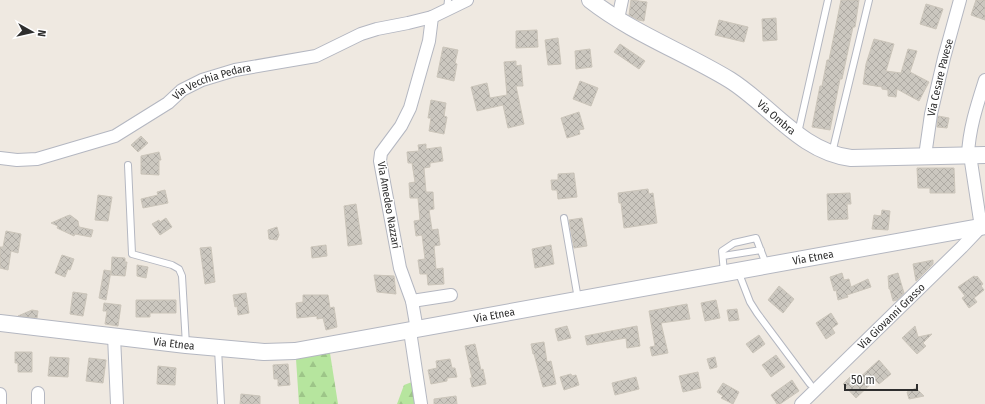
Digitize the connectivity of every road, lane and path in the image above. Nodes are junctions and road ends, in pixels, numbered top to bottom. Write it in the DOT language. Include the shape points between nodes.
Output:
graph roads {
  1 [pos="467,0"];
  2 [pos="590,0"];
  3 [pos="622,0"];
  4 [pos="828,0"];
  5 [pos="869,0"];
  6 [pos="960,0"];
  7 [pos="447,4"];
  8 [pos="432,16"];
  9 [pos="618,19"];
  10 [pos="985,80"];
  11 [pos="798,134"];
  12 [pos="831,154"];
  13 [pos="974,155"];
  14 [pos="925,156"];
  15 [pos="0,158"];
  16 [pos="128,165"];
  17 [pos="564,218"];
  18 [pos="983,227"];
  19 [pos="761,250"];
  20 [pos="722,256"];
  21 [pos="767,266"];
  22 [pos="731,272"];
  23 [pos="451,295"];
  24 [pos="578,300"];
  25 [pos="412,301"];
  26 [pos="0,323"];
  27 [pos="413,330"];
  28 [pos="114,336"];
  29 [pos="186,345"];
  30 [pos="218,348"];
  31 [pos="810,384"];
  32 [pos="0,394"];
  33 [pos="0,404"];
  34 [pos="117,404"];
  35 [pos="221,404"];
  36 [pos="421,404"];
  37 [pos="802,404"];
  1 -- 7 [label="street, Via Vecchia Pedara"];
  2 -- 9 [label="main road, Via Ombra"];
  3 -- 9 [label="street"];
  4 -- 11 [label="lane"];
  5 -- 12 [label="lane"];
  6 -- 14 [label="street, Via Cesare Pavese" via="931,114"];
  7 -- 8 [label="street, Via Vecchia Pedara"];
  8 -- 15 [label="street, Via Vecchia Pedara" via="361,34 316,56 235,70 202,80 182,90 168,103 115,136 37,159"];
  8 -- 25 [label="street, Via Amedeo Nazzari" via="429,41 410,108 402,126 380,157 400,268"];
  9 -- 11 [label="main road, Via Ombra" via="730,80"];
  10 -- 13 [label="street" via="968,143"];
  11 -- 12 [label="main road, Via Ombra"];
  12 -- 14 [label="main road, Via Ombra" via="851,158"];
  13 -- 14 [label="main road, Via Ombra"];
  13 -- 18 [label="street"];
  16 -- 29 [label="lane" via="132,254 180,269"];
  17 -- 24 [label="lane"];
  18 -- 21 [label="main road, Via Etnea"];
  18 -- 37 [label="street, Via Giovanni Grasso"];
  19 -- 20 [label="lane"];
  19 -- 20 [label="lane" via="756,238 734,243 722,251"];
  19 -- 21 [label="lane"];
  20 -- 22 [label="lane"];
  21 -- 22 [label="main road, Via Etnea"];
  22 -- 24 [label="main road, Via Etnea"];
  22 -- 31 [label="lane"];
  23 -- 25 [label="street"];
  24 -- 27 [label="main road, Via Etnea"];
  25 -- 27 [label="street, Via Amedeo Nazzari"];
  26 -- 28 [label="main road, Via Etnea"];
  27 -- 30 [label="main road, Via Etnea" via="295,351 264,352"];
  27 -- 36 [label="street, Via Amedeo Nazzari"];
  28 -- 29 [label="main road, Via Etnea"];
  28 -- 34 [label="street"];
  29 -- 30 [label="main road, Via Etnea"];
  30 -- 35 [label="lane"];
  32 -- 33 [label="street"];
}
